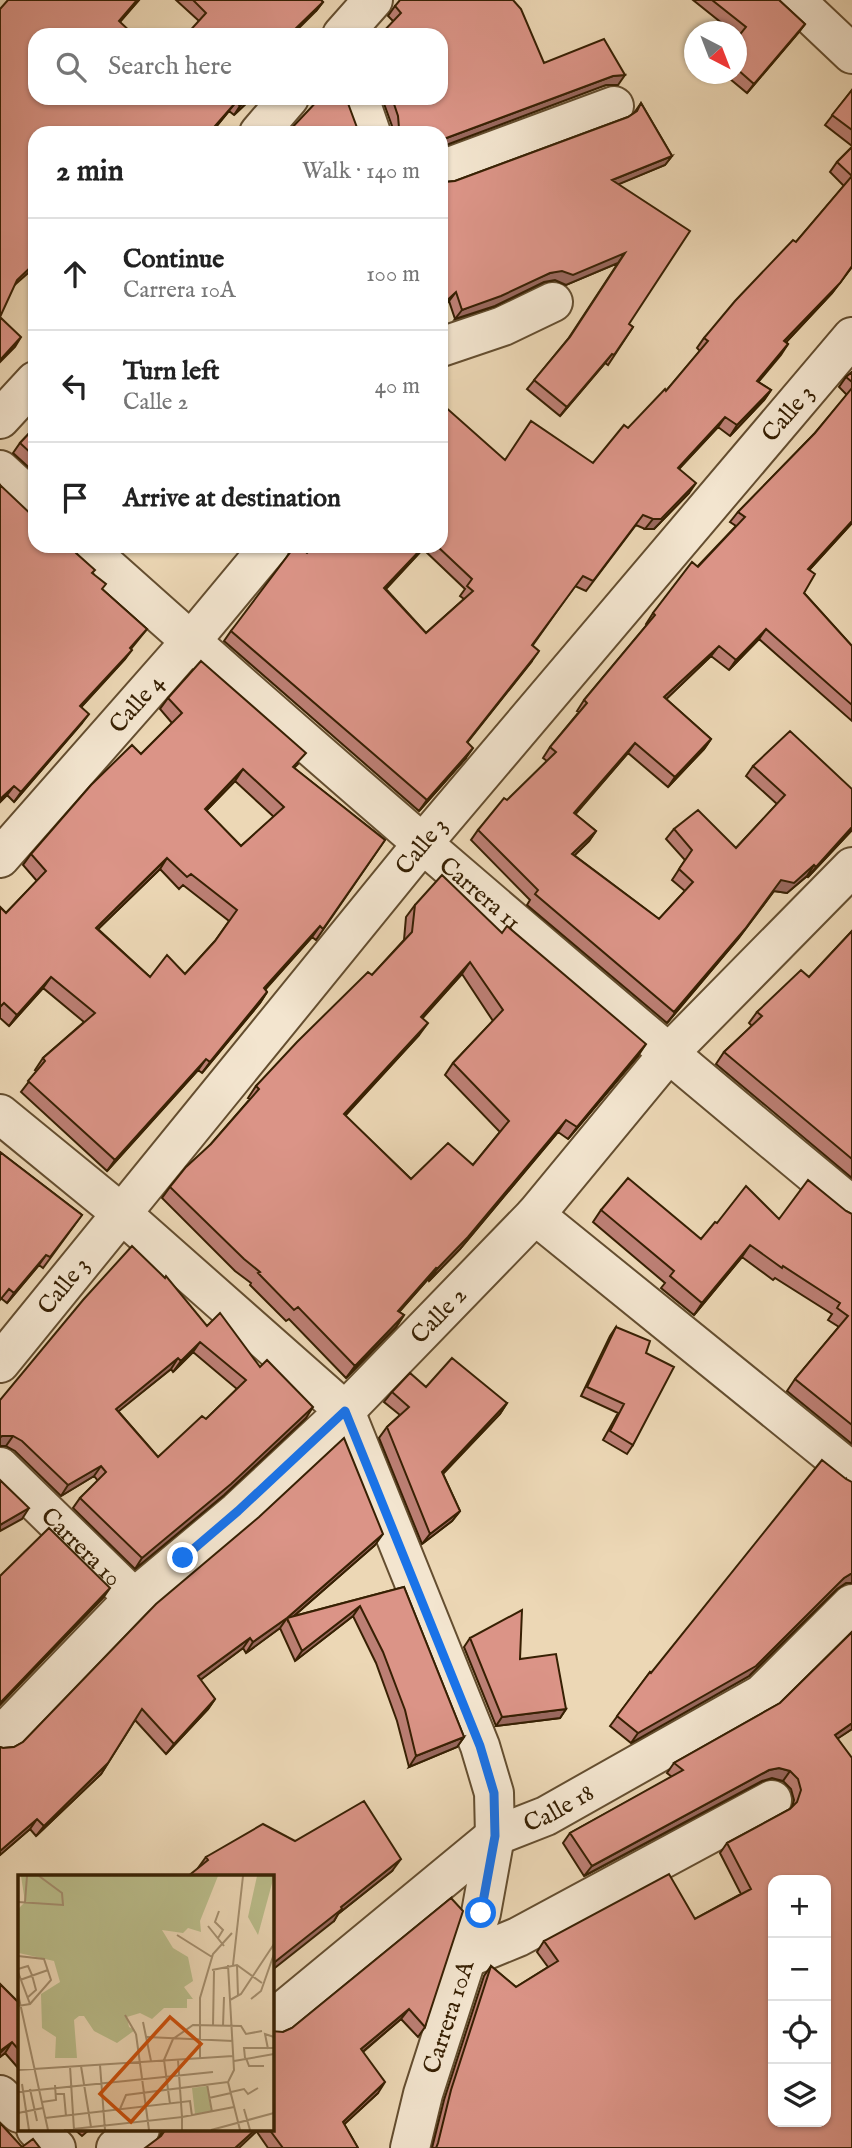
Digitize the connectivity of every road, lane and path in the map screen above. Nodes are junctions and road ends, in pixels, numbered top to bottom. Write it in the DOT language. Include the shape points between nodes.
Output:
graph roads {
  1 [pos="795,0"];
  2 [pos="852,54"];
  3 [pos="283,105"];
  4 [pos="361,105"];
  5 [pos="614,106"];
  6 [pos="266,126"];
  7 [pos="369,126"];
  8 [pos="448,167"];
  9 [pos="553,302"];
  10 [pos="852,337"];
  11 [pos="448,345"];
  12 [pos="28,389"];
  13 [pos="0,419"];
  14 [pos="0,470"];
  15 [pos="28,496"];
  16 [pos="92,553"];
  17 [pos="264,553"];
  18 [pos="191,641"];
  19 [pos="423,843"];
  20 [pos="0,858"];
  21 [pos="852,867"];
  22 [pos="668,1054"];
  23 [pos="0,1114"];
  24 [pos="852,1206"];
  25 [pos="121,1213"];
  26 [pos="535,1215"];
  27 [pos="0,1363"];
  28 [pos="345,1411"];
  29 [pos="0,1467"];
  30 [pos="852,1472"];
  31 [pos="134,1598"];
  32 [pos="852,1604"];
  33 [pos="0,1737"];
  34 [pos="772,1800"];
  35 [pos="495,1836"];
  36 [pos="467,1958"];
  37 [pos="273,2019"];
  38 [pos="0,2095"];
  39 [pos="18,2112"];
  40 [pos="37,2130"];
  41 [pos="139,2130"];
  42 [pos="56,2148"];
  43 [pos="116,2148"];
  44 [pos="410,2148"];
  1 -- 2 [label="street"];
  3 -- 6 [label="street"];
  4 -- 7 [label="street"];
  5 -- 8 [label="street"];
  9 -- 11 [label="street"];
  10 -- 19 [label="street, Calle 3"];
  12 -- 13 [label="street"];
  14 -- 15 [label="street"];
  16 -- 18 [label="street, Carrera 11"];
  17 -- 18 [label="street, Calle 4"];
  18 -- 19 [label="street, Carrera 11"];
  18 -- 20 [label="street, Calle 4"];
  19 -- 22 [label="street, Carrera 11"];
  19 -- 25 [label="street, Calle 3"];
  21 -- 22 [label="street, Calle 2"];
  22 -- 24 [label="street, Carrera 11"];
  22 -- 26 [label="street, Calle 2"];
  23 -- 25 [label="street"];
  25 -- 27 [label="street, Calle 3"];
  25 -- 28 [label="street"];
  26 -- 28 [label="street, Calle 2"];
  26 -- 30 [label="street"];
  28 -- 31 [label="street, Calle 2" via="238,1511"];
  28 -- 35 [label="street, Carrera 10A" via="480,1746 494,1793"];
  29 -- 31 [label="street, Carrera 10"];
  31 -- 33 [label="street, Calle 2"];
  32 -- 35 [label="street, Calle 18" via="762,1694 546,1816"];
  34 -- 36 [label="street" via="518,1937"];
  35 -- 36 [label="street, Carrera 10A" via="481,1913"];
  35 -- 37 [label="street, Calle 18"];
  36 -- 44 [label="street, Carrera 10A"];
  38 -- 39 [label="street"];
  40 -- 42 [label="street"];
  41 -- 43 [label="street"];
}
